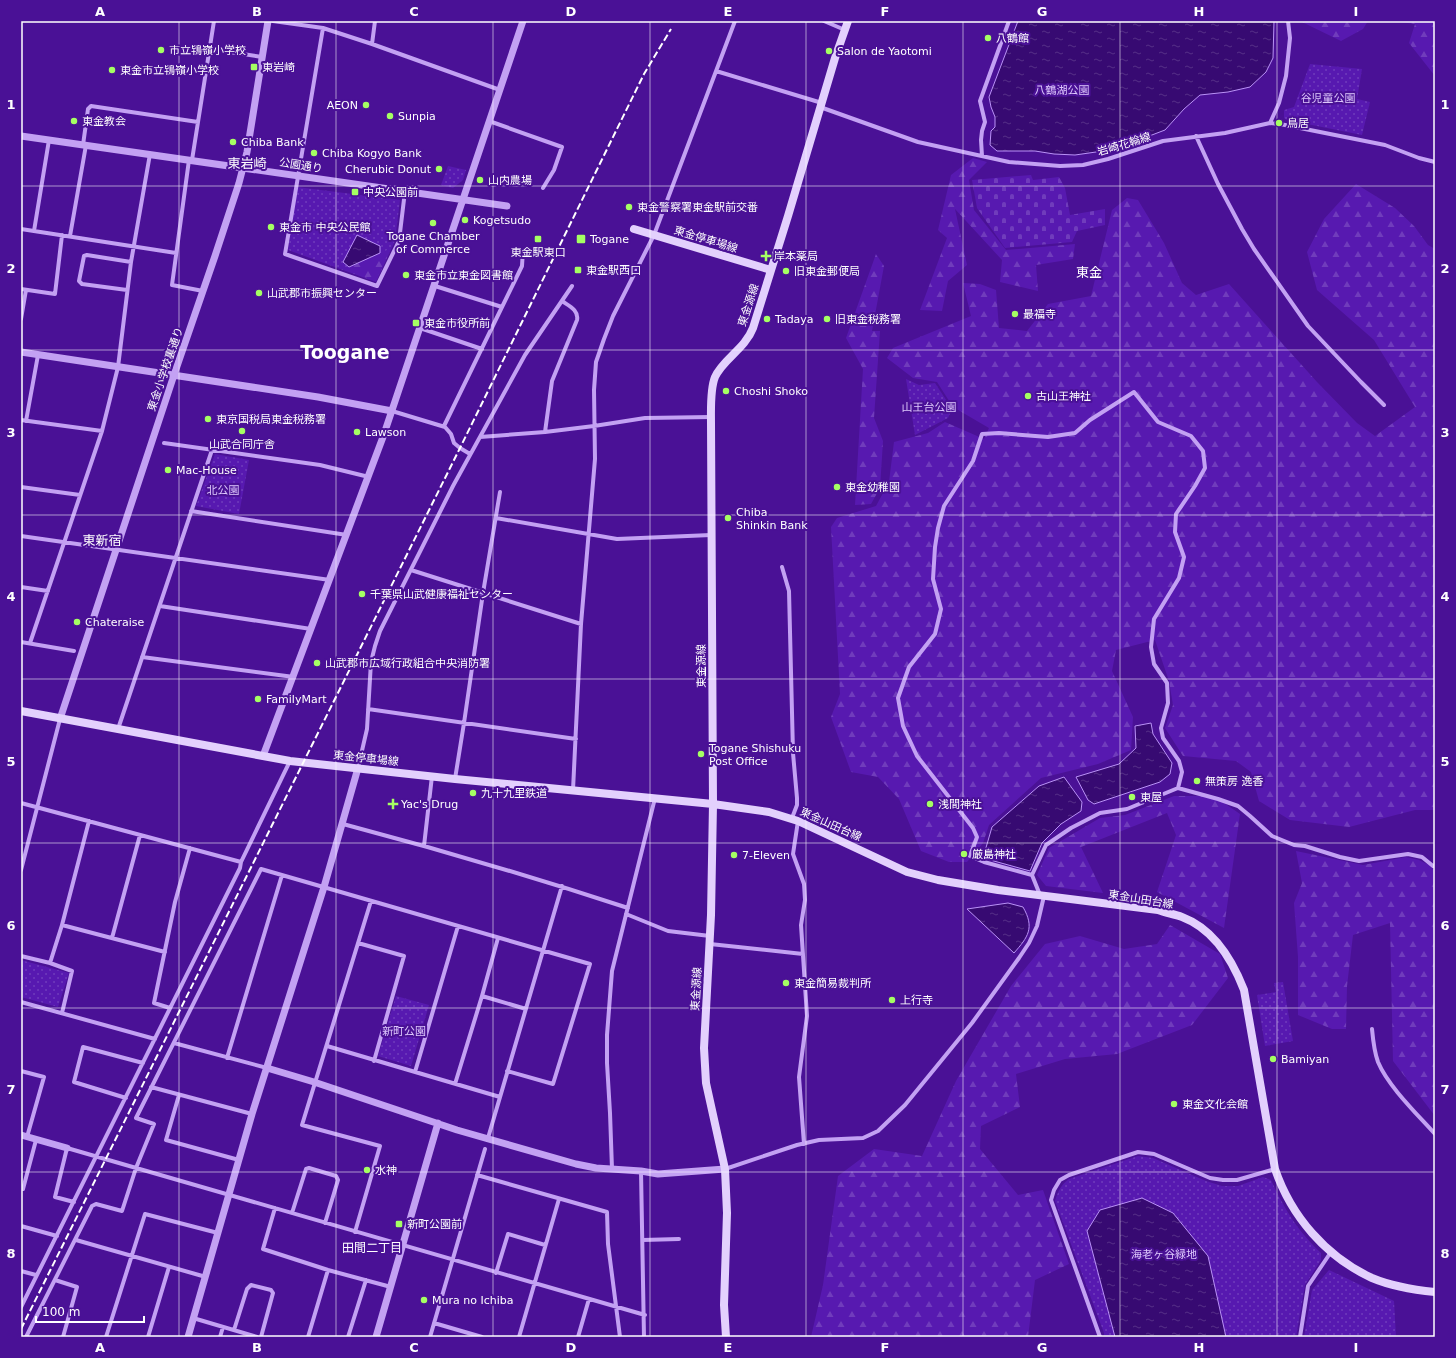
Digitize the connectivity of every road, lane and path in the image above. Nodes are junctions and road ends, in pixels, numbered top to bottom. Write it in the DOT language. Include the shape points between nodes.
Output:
graph roads {
  1 [pos="214,21"];
  2 [pos="268,21"];
  3 [pos="273,21"];
  4 [pos="375,21"];
  5 [pos="523,21"];
  6 [pos="735,21"];
  7 [pos="824,21"];
  8 [pos="848,21"];
  9 [pos="1009,21"];
  10 [pos="1288,21"];
  11 [pos="323,28"];
  12 [pos="845,30"];
  13 [pos="372,44"];
  14 [pos="210,49"];
  15 [pos="262,57"];
  16 [pos="716,71"];
  17 [pos="500,90"];
  18 [pos="821,105"];
  19 [pos="489,121"];
  20 [pos="198,122"];
  21 [pos="1270,123"];
  22 [pos="21,136"];
  23 [pos="1196,136"];
  24 [pos="49,140"];
  25 [pos="85,145"];
  26 [pos="150,154"];
  27 [pos="982,156"];
  28 [pos="190,160"];
  29 [pos="1435,162"];
  30 [pos="244,168"];
  31 [pos="298,176"];
  32 [pos="543,188"];
  33 [pos="405,192"];
  34 [pos="464,200"];
  35 [pos="507,206"];
  36 [pos="21,229"];
  37 [pos="634,229"];
  38 [pos="34,231"];
  39 [pos="62,235"];
  40 [pos="654,235"];
  41 [pos="70,236"];
  42 [pos="134,246"];
  43 [pos="523,250"];
  44 [pos="176,252"];
  45 [pos="131,262"];
  46 [pos="771,270"];
  47 [pos="435,286"];
  48 [pos="572,286"];
  49 [pos="24,289"];
  50 [pos="127,290"];
  51 [pos="203,291"];
  52 [pos="562,301"];
  53 [pos="502,307"];
  54 [pos="21,319"];
  55 [pos="420,328"];
  56 [pos="482,349"];
  57 [pos="21,352"];
  58 [pos="38,355"];
  59 [pos="118,367"];
  60 [pos="174,375"];
  61 [pos="1384,405"];
  62 [pos="392,411"];
  63 [pos="711,417"];
  64 [pos="23,420"];
  65 [pos="444,426"];
  66 [pos="594,426"];
  67 [pos="102,432"];
  68 [pos="545,432"];
  69 [pos="480,437"];
  70 [pos="164,443"];
  71 [pos="212,450"];
  72 [pos="470,454"];
  73 [pos="369,477"];
  74 [pos="21,486"];
  75 [pos="500,492"];
  76 [pos="80,495"];
  77 [pos="191,511"];
  78 [pos="496,518"];
  79 [pos="347,535"];
  80 [pos="589,535"];
  81 [pos="711,535"];
  82 [pos="21,536"];
  83 [pos="64,542"];
  84 [pos="116,549"];
  85 [pos="176,559"];
  86 [pos="782,567"];
  87 [pos="411,570"];
  88 [pos="330,580"];
  89 [pos="21,587"];
  90 [pos="48,591"];
  91 [pos="483,592"];
  92 [pos="160,606"];
  93 [pos="581,624"];
  94 [pos="311,629"];
  95 [pos="21,642"];
  96 [pos="30,643"];
  97 [pos="74,650"];
  98 [pos="142,657"];
  99 [pos="294,677"];
  100 [pos="368,709"];
  101 [pos="21,711"];
  102 [pos="60,719"];
  103 [pos="464,723"];
  104 [pos="118,730"];
  105 [pos="576,739"];
  106 [pos="263,756"];
  107 [pos="290,761"];
  108 [pos="358,768"];
  109 [pos="432,776"];
  110 [pos="455,779"];
  111 [pos="1178,788"];
  112 [pos="573,790"];
  113 [pos="656,798"];
  114 [pos="21,803"];
  115 [pos="713,804"];
  116 [pos="38,807"];
  117 [pos="795,820"];
  118 [pos="89,821"];
  119 [pos="342,824"];
  120 [pos="140,835"];
  121 [pos="424,846"];
  122 [pos="190,848"];
  123 [pos="241,862"];
  124 [pos="1433,866"];
  125 [pos="21,869"];
  126 [pos="282,875"];
  127 [pos="1032,875"];
  128 [pos="562,886"];
  129 [pos="324,887"];
  130 [pos="1042,895"];
  131 [pos="371,901"];
  132 [pos="628,908"];
  133 [pos="626,914"];
  134 [pos="62,925"];
  135 [pos="458,926"];
  136 [pos="112,938"];
  137 [pos="498,938"];
  138 [pos="710,940"];
  139 [pos="358,943"];
  140 [pos="543,950"];
  141 [pos="165,952"];
  142 [pos="803,954"];
  143 [pos="21,956"];
  144 [pos="50,963"];
  145 [pos="482,996"];
  146 [pos="21,1002"];
  147 [pos="170,1008"];
  148 [pos="526,1009"];
  149 [pos="62,1013"];
  150 [pos="1372,1028"];
  151 [pos="155,1039"];
  152 [pos="174,1043"];
  153 [pos="327,1046"];
  154 [pos="228,1058"];
  155 [pos="374,1061"];
  156 [pos="143,1063"];
  157 [pos="267,1068"];
  158 [pos="21,1071"];
  159 [pos="507,1071"];
  160 [pos="415,1072"];
  161 [pos="314,1082"];
  162 [pos="455,1084"];
  163 [pos="151,1087"];
  164 [pos="179,1095"];
  165 [pos="500,1097"];
  166 [pos="126,1098"];
  167 [pos="252,1114"];
  168 [pos="438,1123"];
  169 [pos="1435,1134"];
  170 [pos="24,1136"];
  171 [pos="488,1138"];
  172 [pos="36,1140"];
  173 [pos="804,1144"];
  174 [pos="67,1148"];
  175 [pos="485,1149"];
  176 [pos="97,1157"];
  177 [pos="239,1160"];
  178 [pos="136,1168"];
  179 [pos="725,1169"];
  180 [pos="1275,1169"];
  181 [pos="612,1170"];
  182 [pos="641,1171"];
  183 [pos="477,1175"];
  184 [pos="21,1188"];
  185 [pos="230,1194"];
  186 [pos="559,1198"];
  187 [pos="74,1202"];
  188 [pos="274,1208"];
  189 [pos="292,1213"];
  190 [pos="325,1222"];
  191 [pos="21,1226"];
  192 [pos="355,1232"];
  193 [pos="218,1233"];
  194 [pos="57,1236"];
  195 [pos="679,1239"];
  196 [pos="76,1240"];
  197 [pos="643,1240"];
  198 [pos="546,1245"];
  199 [pos="403,1246"];
  200 [pos="1331,1252"];
  201 [pos="132,1257"];
  202 [pos="452,1260"];
  203 [pos="169,1267"];
  204 [pos="328,1270"];
  205 [pos="21,1271"];
  206 [pos="496,1273"];
  207 [pos="36,1275"];
  208 [pos="206,1278"];
  209 [pos="55,1280"];
  210 [pos="366,1280"];
  211 [pos="534,1284"];
  212 [pos="391,1286"];
  213 [pos="1435,1292"];
  214 [pos="589,1299"];
  215 [pos="21,1307"];
  216 [pos="617,1307"];
  217 [pos="644,1315"];
  218 [pos="194,1318"];
  219 [pos="434,1323"];
  220 [pos="223,1327"];
  221 [pos="234,1330"];
  222 [pos="26,1337"];
  223 [pos="63,1337"];
  224 [pos="106,1337"];
  225 [pos="148,1337"];
  226 [pos="188,1337"];
  227 [pos="220,1337"];
  228 [pos="257,1337"];
  229 [pos="261,1337"];
  230 [pos="308,1337"];
  231 [pos="348,1337"];
  232 [pos="376,1337"];
  233 [pos="430,1337"];
  234 [pos="482,1337"];
  235 [pos="519,1337"];
  236 [pos="578,1337"];
  237 [pos="620,1337"];
  238 [pos="644,1337"];
  239 [pos="726,1337"];
  240 [pos="1100,1337"];
  241 [pos="1300,1337"];
  1 -- 14 [label="street"];
  2 -- 15 [label="street, 東金小学校裏通り"];
  3 -- 11 [label="street"];
  4 -- 13 [label="street"];
  5 -- 17 [label="street"];
  6 -- 16 [label="street"];
  7 -- 12 [label="street"];
  8 -- 12 [label="main road, 東金源線"];
  9 -- 27 [label="street" via="980,101 985,122 981,140"];
  10 -- 21 [label="street" via="1290,38 1286,76 1279,103"];
  11 -- 13 [label="street"];
  11 -- 31 [label="street"];
  12 -- 18 [label="main road, 東金源線"];
  13 -- 17 [label="street"];
  14 -- 15 [label="street"];
  14 -- 20 [label="street"];
  15 -- 30 [label="street, 東金小学校裏通り"];
  16 -- 18 [label="street, 岩崎花輪線"];
  16 -- 40 [label="street"];
  17 -- 19 [label="street"];
  18 -- 27 [label="street, 岩崎花輪線" via="918,142"];
  18 -- 46 [label="main road, 東金源線"];
  19 -- 32 [label="street" via="562,147 554,170"];
  19 -- 34 [label="street"];
  20 -- 25 [label="street" via="91,106 88,109"];
  20 -- 28 [label="street"];
  21 -- 23 [label="street, 岩崎花輪線" via="1225,133"];
  21 -- 29 [label="street, 岩崎花輪線" via="1385,145"];
  22 -- 24 [label="street, 公園通り"];
  23 -- 27 [label="street, 岩崎花輪線" via="1162,141 1083,165 1009,162"];
  23 -- 61 [label="street" via="1218,184 1254,249 1308,326"];
  24 -- 25 [label="street, 公園通り"];
  24 -- 38 [label="street"];
  25 -- 26 [label="street, 公園通り"];
  25 -- 41 [label="street"];
  26 -- 28 [label="street, 公園通り"];
  26 -- 42 [label="street"];
  28 -- 30 [label="street, 公園通り"];
  28 -- 44 [label="street"];
  30 -- 31 [label="street, 公園通り"];
  30 -- 51 [label="street, 東金小学校裏通り"];
  31 -- 33 [label="street, 公園通り"];
  31 -- 33 [label="street" via="285,254 377,286 399,241"];
  33 -- 34 [label="street, 公園通り"];
  34 -- 35 [label="street, 公園通り"];
  34 -- 47 [label="street"];
  36 -- 38 [label="street"];
  37 -- 40 [label="main road, 東金停車場線"];
  38 -- 39 [label="street"];
  39 -- 41 [label="street"];
  39 -- 49 [label="street" via="55,294"];
  40 -- 46 [label="main road, 東金停車場線"];
  40 -- 66 [label="street" via="613,316 596,362"];
  41 -- 42 [label="street"];
  42 -- 44 [label="street"];
  42 -- 45 [label="street"];
  43 -- 53 [label="street" via="522,266"];
  44 -- 51 [label="street" via="172,285"];
  45 -- 50 [label="street"];
  45 -- 50 [label="street" via="84,256 79,281 82,284"];
  46 -- 63 [label="main road, 東金源線" via="747,340 716,376"];
  47 -- 53 [label="street"];
  47 -- 55 [label="street"];
  48 -- 52 [label="street"];
  49 -- 54 [label="street"];
  50 -- 59 [label="street"];
  51 -- 60 [label="street, 東金小学校裏通り"];
  52 -- 68 [label="street" via="576,311 578,320 552,381"];
  52 -- 69 [label="street" via="525,355"];
  53 -- 56 [label="street"];
  55 -- 56 [label="street"];
  55 -- 62 [label="street"];
  56 -- 65 [label="street"];
  57 -- 58 [label="street"];
  58 -- 59 [label="street"];
  58 -- 64 [label="street"];
  59 -- 60 [label="street"];
  59 -- 67 [label="street"];
  60 -- 62 [label="street"];
  60 -- 84 [label="street, 東金小学校裏通り"];
  62 -- 65 [label="street"];
  62 -- 73 [label="street"];
  63 -- 66 [label="street" via="645,418"];
  63 -- 81 [label="main road, 東金源線"];
  64 -- 67 [label="street"];
  65 -- 72 [label="street" via="454,443"];
  66 -- 68 [label="street"];
  66 -- 80 [label="street" via="595,459"];
  67 -- 76 [label="street"];
  68 -- 69 [label="street"];
  69 -- 72 [label="street"];
  70 -- 71 [label="street"];
  71 -- 73 [label="street" via="320,465"];
  71 -- 77 [label="street"];
  72 -- 87 [label="street"];
  73 -- 79 [label="street"];
  74 -- 76 [label="street"];
  75 -- 78 [label="street"];
  76 -- 83 [label="street"];
  77 -- 79 [label="street"];
  77 -- 85 [label="street"];
  78 -- 80 [label="street"];
  78 -- 91 [label="street"];
  79 -- 88 [label="street"];
  80 -- 81 [label="street" via="617,539"];
  80 -- 93 [label="street"];
  81 -- 115 [label="main road, 東金源線"];
  82 -- 83 [label="street"];
  83 -- 84 [label="street"];
  83 -- 90 [label="street"];
  84 -- 85 [label="street"];
  84 -- 102 [label="street, 東金小学校裏通り"];
  85 -- 88 [label="street"];
  85 -- 92 [label="street"];
  86 -- 117 [label="street" via="788,591 792,731 797,798"];
  87 -- 91 [label="street"];
  87 -- 100 [label="street" via="375,646 369,680"];
  88 -- 94 [label="street"];
  89 -- 90 [label="street"];
  90 -- 96 [label="street"];
  91 -- 93 [label="street"];
  91 -- 103 [label="street"];
  92 -- 94 [label="street"];
  92 -- 98 [label="street"];
  93 -- 105 [label="street"];
  94 -- 99 [label="street"];
  95 -- 96 [label="street"];
  96 -- 97 [label="street"];
  98 -- 99 [label="street"];
  98 -- 104 [label="street"];
  99 -- 106 [label="street"];
  100 -- 103 [label="street"];
  100 -- 108 [label="street" via="367,729"];
  101 -- 102 [label="main road, 東金停車場線"];
  102 -- 104 [label="main road, 東金停車場線"];
  102 -- 116 [label="street"];
  103 -- 105 [label="street"];
  103 -- 110 [label="street"];
  104 -- 106 [label="main road, 東金停車場線"];
  105 -- 112 [label="street"];
  106 -- 107 [label="main road, 東金停車場線"];
  107 -- 108 [label="main road, 東金停車場線"];
  107 -- 123 [label="street"];
  108 -- 109 [label="main road, 東金停車場線"];
  108 -- 119 [label="street"];
  109 -- 110 [label="main road, 東金停車場線"];
  109 -- 121 [label="street"];
  110 -- 112 [label="main road, 東金停車場線"];
  111 -- 124 [label="street" via="1238,806 1272,836 1294,845 1359,861 1408,854 1422,857"];
  111 -- 127 [label="street" via="1127,809 1100,813 1071,828 1046,845"];
  111 -- 127 [label="street" via="1182,772 1179,761 1163,738 1161,728 1168,702 1167,683 1154,664 1151,647 1154,618 1179,578 1184,557 1175,532 1176,514 1205,468 1203,452 1191,436 1158,422 1134,392 1090,420 1075,433 1048,437 982,434 973,461 944,506 938,528 933,579 941,609 935,634 909,667 898,698 903,726 917,756 974,828 977,837 970,856"];
  112 -- 113 [label="main road, 東金停車場線"];
  113 -- 115 [label="main road, 東金停車場線"];
  113 -- 132 [label="street"];
  114 -- 116 [label="street"];
  115 -- 117 [label="main road, 東金山田台線" via="769,812"];
  115 -- 138 [label="main road, 東金源線"];
  116 -- 118 [label="street"];
  116 -- 125 [label="street"];
  117 -- 130 [label="main road, 東金山田台線" via="907,872 938,880"];
  117 -- 142 [label="street" via="793,854 804,884 806,900 801,925"];
  118 -- 120 [label="street"];
  118 -- 134 [label="street"];
  119 -- 121 [label="street"];
  119 -- 129 [label="street"];
  120 -- 122 [label="street"];
  120 -- 136 [label="street"];
  121 -- 128 [label="street"];
  122 -- 123 [label="street"];
  122 -- 141 [label="street"];
  123 -- 147 [label="street"];
  126 -- 129 [label="street"];
  126 -- 152 [label="street" via="261,869"];
  126 -- 154 [label="street"];
  127 -- 130 [label="street"];
  128 -- 132 [label="street"];
  128 -- 140 [label="street"];
  129 -- 131 [label="street"];
  129 -- 157 [label="street"];
  130 -- 173 [label="street" via="1037,926 1029,943 972,1023 905,1105 878,1131 863,1138 819,1140"];
  130 -- 180 [label="main road, 東金山田台線" via="1158,910 1183,917 1206,931 1221,945 1244,990"];
  131 -- 135 [label="street"];
  131 -- 139 [label="street"];
  132 -- 133 [label="street"];
  133 -- 138 [label="street" via="668,931"];
  133 -- 181 [label="street" via="612,971 607,1035"];
  134 -- 136 [label="street"];
  134 -- 144 [label="street"];
  135 -- 137 [label="street"];
  135 -- 160 [label="street"];
  136 -- 141 [label="street"];
  137 -- 140 [label="street"];
  137 -- 145 [label="street"];
  138 -- 142 [label="street"];
  138 -- 179 [label="main road, 東金源線" via="704,1048 706,1083"];
  139 -- 153 [label="street"];
  139 -- 155 [label="street" via="404,956"];
  140 -- 148 [label="street"];
  140 -- 159 [label="street" via="590,964 553,1084"];
  141 -- 147 [label="street" via="154,1003"];
  142 -- 173 [label="street" via="807,1016 799,1077"];
  143 -- 144 [label="street"];
  144 -- 149 [label="street" via="72,971"];
  145 -- 148 [label="street"];
  145 -- 162 [label="street"];
  146 -- 149 [label="street"];
  147 -- 151 [label="street"];
  148 -- 159 [label="street"];
  149 -- 151 [label="street"];
  150 -- 169 [label="street" via="1378,1062 1393,1086"];
  151 -- 156 [label="street"];
  152 -- 154 [label="street"];
  152 -- 163 [label="street"];
  153 -- 155 [label="street"];
  153 -- 161 [label="street"];
  154 -- 157 [label="street"];
  155 -- 160 [label="street"];
  156 -- 166 [label="street"];
  156 -- 166 [label="street" via="83,1047 74,1082"];
  157 -- 161 [label="street"];
  157 -- 167 [label="street"];
  158 -- 170 [label="street" via="44,1077"];
  159 -- 165 [label="street"];
  160 -- 162 [label="street"];
  161 -- 168 [label="street"];
  161 -- 192 [label="street" via="302,1124 380,1146"];
  162 -- 165 [label="street"];
  163 -- 164 [label="street"];
  163 -- 178 [label="street" via="136,1118 154,1124"];
  164 -- 167 [label="street"];
  164 -- 177 [label="street" via="166,1140"];
  165 -- 171 [label="street"];
  166 -- 176 [label="street"];
  167 -- 177 [label="street"];
  168 -- 171 [label="street"];
  168 -- 199 [label="street"];
  170 -- 172 [label="street"];
  171 -- 181 [label="street" via="576,1164"];
  172 -- 174 [label="street"];
  172 -- 184 [label="street" via="23,1189"];
  173 -- 179 [label="street"];
  174 -- 176 [label="street"];
  174 -- 187 [label="street" via="55,1197"];
  175 -- 183 [label="street"];
  176 -- 178 [label="street"];
  176 -- 187 [label="street"];
  177 -- 185 [label="street"];
  178 -- 185 [label="street"];
  178 -- 196 [label="street" via="122,1211 96,1204 92,1206"];
  179 -- 182 [label="street" via="658,1174"];
  179 -- 239 [label="main road, 東金源線"];
  180 -- 200 [label="main road, 東金山田台線" via="1295,1211 1313,1235"];
  180 -- 240 [label="street" via="1237,1180 1222,1180 1210,1178 1154,1154 1138,1152 1060,1180 1051,1200"];
  181 -- 182 [label="street"];
  182 -- 197 [label="street"];
  183 -- 186 [label="street"];
  183 -- 202 [label="street"];
  185 -- 188 [label="street"];
  185 -- 193 [label="street"];
  186 -- 198 [label="street"];
  186 -- 216 [label="street" via="607,1212 608,1244"];
  187 -- 194 [label="street"];
  188 -- 189 [label="street"];
  188 -- 204 [label="street" via="263,1249"];
  189 -- 190 [label="street"];
  189 -- 190 [label="street" via="306,1169 309,1168 336,1176 338,1180"];
  190 -- 192 [label="street"];
  191 -- 194 [label="street"];
  192 -- 199 [label="street"];
  193 -- 201 [label="street" via="145,1214"];
  193 -- 208 [label="street"];
  194 -- 207 [label="street"];
  195 -- 197 [label="street"];
  196 -- 201 [label="street"];
  196 -- 209 [label="street"];
  197 -- 217 [label="street"];
  198 -- 206 [label="street" via="508,1234"];
  198 -- 211 [label="street"];
  199 -- 202 [label="street"];
  199 -- 212 [label="street"];
  200 -- 213 [label="main road, 東金山田台線" via="1373,1278 1398,1286"];
  200 -- 241 [label="street" via="1308,1286"];
  201 -- 203 [label="street"];
  201 -- 224 [label="street"];
  202 -- 206 [label="street"];
  202 -- 219 [label="street"];
  203 -- 208 [label="street"];
  203 -- 225 [label="street"];
  204 -- 210 [label="street"];
  204 -- 230 [label="street"];
  205 -- 207 [label="street"];
  206 -- 211 [label="street"];
  207 -- 215 [label="street"];
  208 -- 218 [label="street"];
  209 -- 222 [label="street"];
  209 -- 223 [label="street" via="77,1287"];
  210 -- 212 [label="street"];
  210 -- 231 [label="street"];
  211 -- 214 [label="street"];
  211 -- 235 [label="street"];
  212 -- 232 [label="street"];
  214 -- 216 [label="street"];
  214 -- 236 [label="street"];
  216 -- 217 [label="street"];
  216 -- 237 [label="street"];
  217 -- 238 [label="street"];
  218 -- 220 [label="street"];
  218 -- 226 [label="street"];
  219 -- 233 [label="street"];
  219 -- 234 [label="street"];
  220 -- 221 [label="street"];
  220 -- 227 [label="street"];
  221 -- 228 [label="street"];
  221 -- 229 [label="street" via="247,1289 251,1284 271,1290 273,1293"];
}
